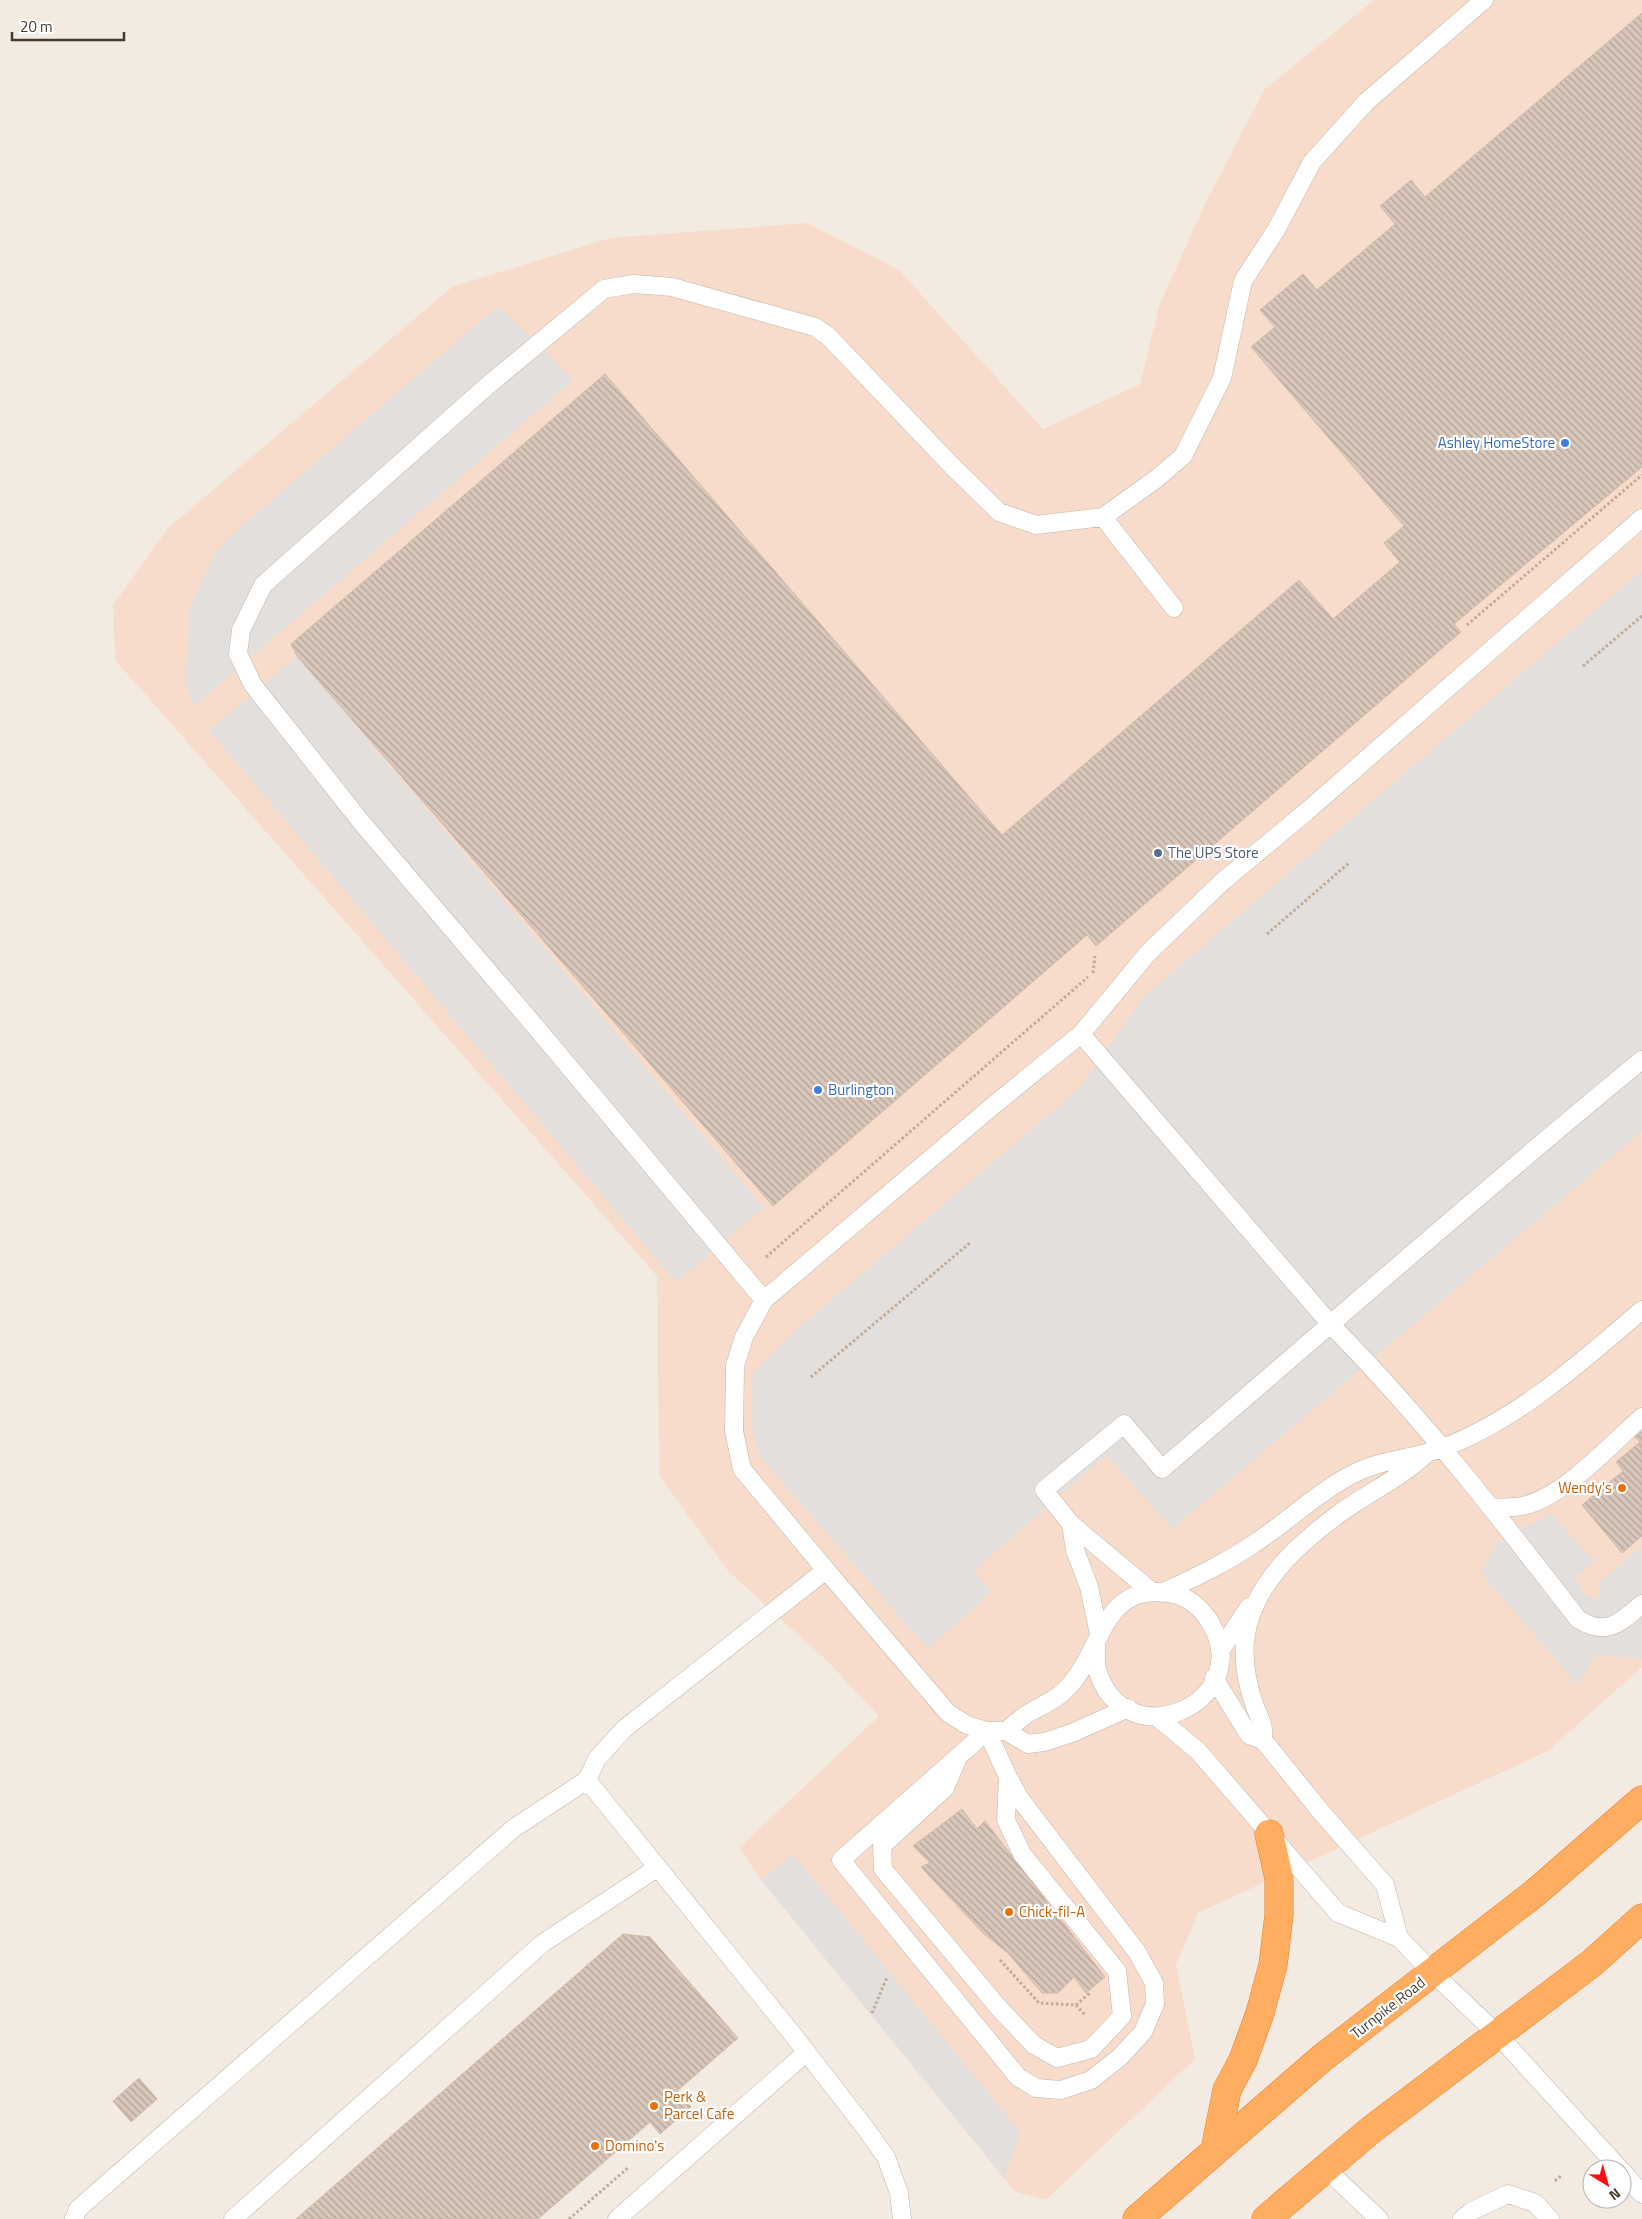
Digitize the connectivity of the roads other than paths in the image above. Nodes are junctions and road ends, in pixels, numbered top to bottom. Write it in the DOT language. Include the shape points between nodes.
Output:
graph roads {
  1 [pos="1484,0"];
  2 [pos="1103,518"];
  3 [pos="1642,518"];
  4 [pos="1174,608"];
  5 [pos="1081,1034"];
  6 [pos="1642,1060"];
  7 [pos="764,1300"];
  8 [pos="1642,1310"];
  9 [pos="1332,1326"];
  10 [pos="1642,1417"];
  11 [pos="1436,1450"];
  12 [pos="1491,1508"];
  13 [pos="1071,1524"];
  14 [pos="826,1570"];
  15 [pos="1157,1592"];
  16 [pos="1261,1592"];
  17 [pos="1642,1604"];
  18 [pos="1098,1640"];
  19 [pos="1220,1651"];
  20 [pos="1214,1678"];
  21 [pos="1128,1708"];
  22 [pos="1157,1717"];
  23 [pos="987,1731"];
  24 [pos="1006,1731"];
  25 [pos="1263,1740"];
  26 [pos="958,1757"];
  27 [pos="1008,1777"];
  28 [pos="587,1780"];
  29 [pos="1642,1800"];
  30 [pos="1270,1834"];
  31 [pos="657,1868"];
  32 [pos="1642,1918"];
  33 [pos="1399,1938"];
  34 [pos="1433,1973"];
  35 [pos="1497,2034"];
  36 [pos="806,2052"];
  37 [pos="1215,2150"];
  38 [pos="1611,2159"];
  39 [pos="1326,2169"];
  40 [pos="1632,2183"];
  41 [pos="1642,2194"];
  42 [pos="74,2219"];
  43 [pos="233,2219"];
  44 [pos="617,2219"];
  45 [pos="902,2219"];
  46 [pos="1137,2219"];
  47 [pos="1266,2219"];
  48 [pos="1378,2219"];
  49 [pos="1462,2219"];
  50 [pos="1550,2219"];
  1 -- 2 [label="lane" via="1366,102 1312,162 1276,230 1243,281 1222,378 1183,456"];
  2 -- 4 [label="lane"];
  2 -- 7 [label="lane" via="1036,525 999,512 828,336 814,327 672,287 634,284 604,288 487,386 263,584 241,630 238,654 259,693 362,823"];
  3 -- 5 [label="lane" via="1222,882 1148,953"];
  5 -- 7 [label="lane"];
  5 -- 9 [label="lane"];
  6 -- 9 [label="lane" via="1406,1258"];
  7 -- 14 [label="lane" via="744,1337 735,1366 734,1431 738,1456 742,1469"];
  8 -- 11 [label="lane" via="1556,1382 1473,1435"];
  9 -- 11 [label="lane" via="1361,1355"];
  9 -- 13 [label="lane" via="1162,1469 1124,1424 1044,1490"];
  10 -- 12 [label="lane" via="1548,1497 1522,1506"];
  11 -- 12 [label="lane"];
  11 -- 15 [label="lane" via="1352,1474 1225,1562"];
  11 -- 16 [label="lane" via="1340,1514 1302,1544 1281,1564"];
  12 -- 17 [label="lane" via="1578,1619 1589,1627 1605,1628 1620,1623"];
  13 -- 15 [label="lane"];
  13 -- 18 [label="lane" via="1075,1550 1089,1588"];
  14 -- 23 [label="lane" via="948,1713 966,1725"];
  14 -- 28 [label="lane" via="624,1729 597,1760"];
  15 -- 18 [label="lane" via="1132,1597 1115,1609"];
  15 -- 19 [label="lane" via="1172,1593 1191,1601 1206,1614 1216,1631"];
  16 -- 19 [label="lane" via="1241,1616"];
  16 -- 25 [label="lane" via="1249,1621 1244,1666 1265,1728"];
  18 -- 21 [label="lane" via="1097,1667 1104,1686"];
  18 -- 24 [label="lane" via="1071,1684 1054,1701 1026,1715"];
  19 -- 20 [label="lane"];
  20 -- 22 [label="lane" via="1210,1689 1196,1703 1178,1714"];
  20 -- 25 [label="lane" via="1249,1735"];
  21 -- 22 [label="lane"];
  21 -- 24 [label="lane" via="1044,1742 1028,1744"];
  22 -- 30 [label="lane" via="1198,1751"];
  23 -- 24 [label="lane"];
  23 -- 26 [label="lane"];
  23 -- 27 [label="lane"];
  25 -- 33 [label="lane" via="1385,1885"];
  26 -- 27 [label="lane" via="945,1788 882,1846 883,1870 1034,2046 1057,2058 1091,2049 1122,2016 1117,1971 1022,1854 1006,1820"];
  26 -- 27 [label="lane" via="841,1860 1018,2077 1036,2088 1061,2090 1091,2080 1120,2057 1143,2032 1155,2004 1154,1983 1137,1952 1020,1799"];
  28 -- 31 [label="lane"];
  28 -- 42 [label="lane" via="506,1834 78,2209"];
  29 -- 34 [label="highway, Turnpike Road" via="1536,1892"];
  30 -- 33 [label="lane" via="1338,1913"];
  30 -- 37 [label="highway" via="1279,1878 1279,1915 1273,1965 1244,2060 1227,2090"];
  31 -- 36 [label="lane"];
  31 -- 43 [label="lane" via="544,1943"];
  32 -- 35 [label="highway" via="1592,1962"];
  33 -- 34 [label="lane"];
  34 -- 35 [label="lane"];
  34 -- 37 [label="highway, Turnpike Road" via="1322,2058"];
  35 -- 38 [label="lane"];
  35 -- 39 [label="highway" via="1372,2129"];
  36 -- 44 [label="lane"];
  36 -- 45 [label="lane" via="886,2157 899,2193"];
  37 -- 46 [label="highway, Turnpike Road"];
  39 -- 47 [label="highway"];
  39 -- 48 [label="lane"];
  40 -- 41 [label="lane"];
  49 -- 50 [label="lane" via="1508,2194 1535,2203"];
}
